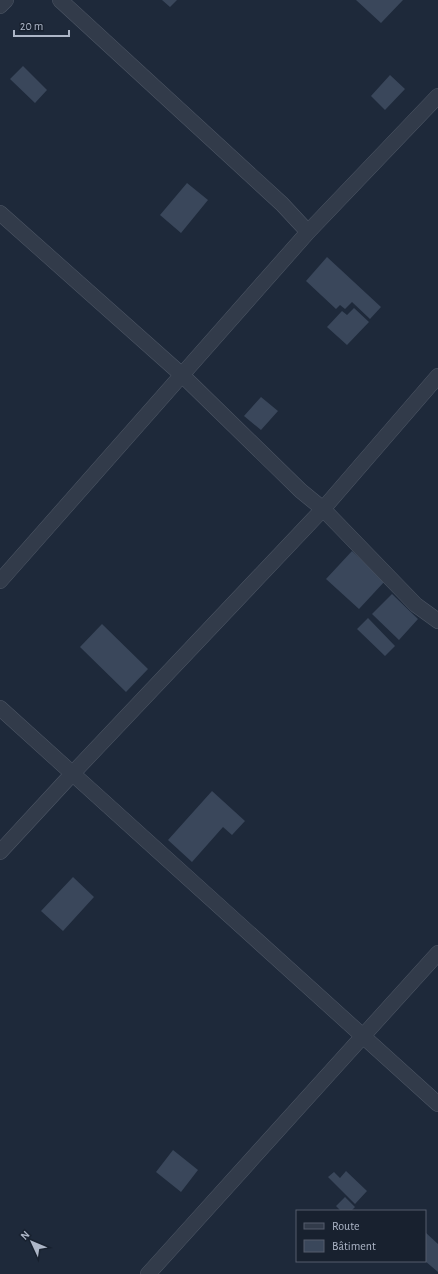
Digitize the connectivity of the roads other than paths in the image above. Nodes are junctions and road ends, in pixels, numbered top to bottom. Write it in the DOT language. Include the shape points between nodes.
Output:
graph roads {
  1 [pos="6,0"];
  2 [pos="60,0"];
  3 [pos="0,6"];
  4 [pos="438,96"];
  5 [pos="0,213"];
  6 [pos="308,232"];
  7 [pos="182,375"];
  8 [pos="438,376"];
  9 [pos="323,509"];
  10 [pos="0,582"];
  11 [pos="438,622"];
  12 [pos="0,708"];
  13 [pos="73,774"];
  14 [pos="0,852"];
  15 [pos="438,954"];
  16 [pos="363,1036"];
  17 [pos="438,1104"];
  18 [pos="148,1274"];
  1 -- 3 [label="street"];
  2 -- 6 [label="street" via="282,204"];
  4 -- 6 [label="street"];
  5 -- 7 [label="street"];
  6 -- 7 [label="street"];
  7 -- 9 [label="street" via="301,491"];
  7 -- 10 [label="street"];
  8 -- 9 [label="street"];
  9 -- 11 [label="street" via="416,605"];
  9 -- 13 [label="street"];
  12 -- 13 [label="street"];
  13 -- 14 [label="street"];
  13 -- 16 [label="street"];
  15 -- 16 [label="street"];
  16 -- 17 [label="street"];
  16 -- 18 [label="street"];
}
